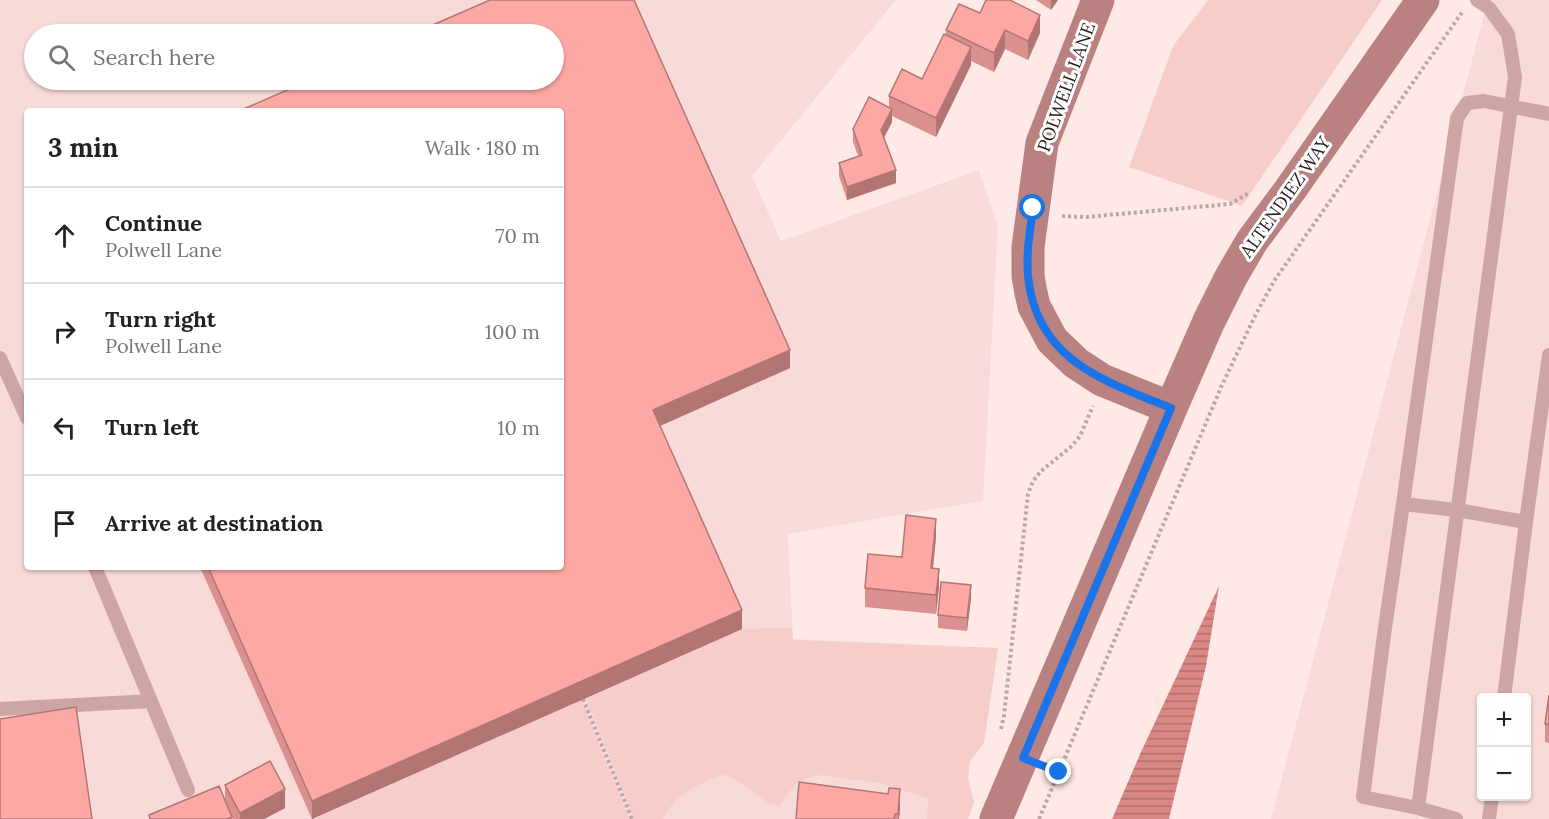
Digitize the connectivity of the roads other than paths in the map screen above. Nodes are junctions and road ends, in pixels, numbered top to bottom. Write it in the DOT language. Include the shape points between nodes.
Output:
graph roads {
  1 [pos="1098,0"];
  2 [pos="1423,0"];
  3 [pos="1477,0"];
  4 [pos="1511,107"];
  5 [pos="1549,114"];
  6 [pos="1549,355"];
  7 [pos="0,358"];
  8 [pos="1171,408"];
  9 [pos="24,411"];
  10 [pos="1403,504"];
  11 [pos="1457,510"];
  12 [pos="1526,522"];
  13 [pos="95,570"];
  14 [pos="1505,693"];
  15 [pos="151,701"];
  16 [pos="0,709"];
  17 [pos="188,790"];
  18 [pos="1491,801"];
  19 [pos="1418,808"];
  20 [pos="996,819"];
  21 [pos="1456,819"];
  22 [pos="1489,819"];
  1 -- 8 [label="street, POLWELL LANE" via="1042,143 1028,247 1031,293 1052,340 1076,363 1102,380"];
  2 -- 8 [label="street, ALTENDIEZ WAY" via="1252,241 1209,321"];
  3 -- 4 [label="lane" via="1489,8 1508,34 1515,77"];
  4 -- 5 [label="lane"];
  4 -- 10 [label="lane" via="1484,101 1467,103 1456,118"];
  4 -- 11 [label="lane"];
  6 -- 12 [label="lane"];
  7 -- 9 [label="lane"];
  8 -- 20 [label="street"];
  10 -- 11 [label="lane"];
  10 -- 19 [label="lane" via="1363,797"];
  11 -- 12 [label="lane"];
  11 -- 19 [label="lane"];
  12 -- 14 [label="lane"];
  13 -- 15 [label="lane"];
  15 -- 16 [label="lane"];
  15 -- 17 [label="lane"];
  18 -- 22 [label="lane"];
  19 -- 21 [label="lane"];
}
